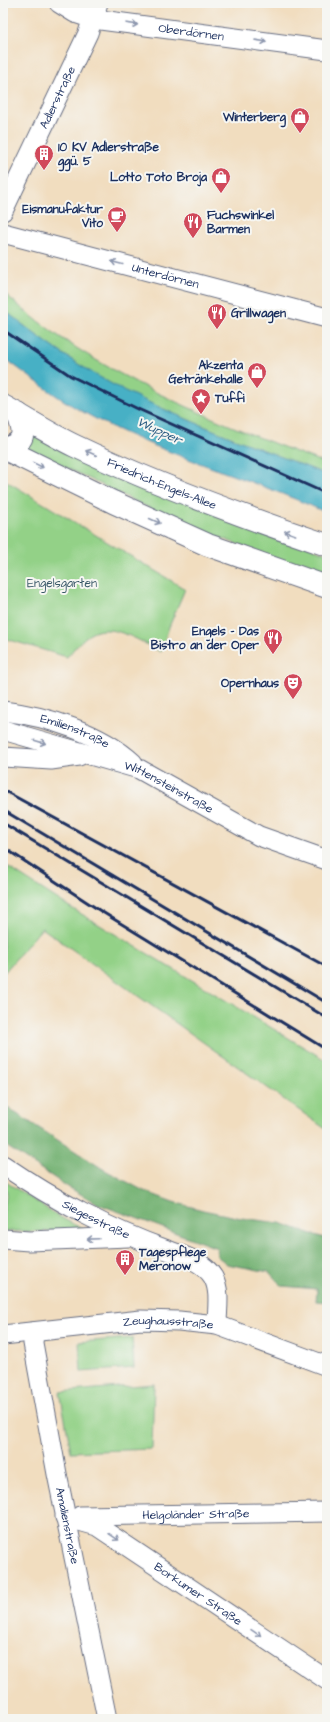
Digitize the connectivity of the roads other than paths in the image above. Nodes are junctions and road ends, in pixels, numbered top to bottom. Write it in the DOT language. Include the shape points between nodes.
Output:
graph roads {
  1 [pos="59,3"];
  2 [pos="96,11"];
  3 [pos="327,50"];
  4 [pos="3,211"];
  5 [pos="3,233"];
  6 [pos="327,318"];
  7 [pos="11,410"];
  8 [pos="4,448"];
  9 [pos="327,545"];
  10 [pos="327,588"];
  11 [pos="12,712"];
  12 [pos="3,730"];
  13 [pos="87,755"];
  14 [pos="3,757"];
  15 [pos="139,769"];
  16 [pos="327,860"];
  17 [pos="3,1165"];
  18 [pos="132,1237"];
  19 [pos="3,1239"];
  20 [pos="216,1325"];
  21 [pos="34,1332"];
  22 [pos="3,1334"];
  23 [pos="327,1366"];
  24 [pos="327,1512"];
  25 [pos="65,1517"];
  26 [pos="327,1680"];
  27 [pos="106,1719"];
  1 -- 2 [label="street, Oberdörnen" via="75,13"];
  2 -- 3 [label="street, Oberdörnen, one-way"];
  2 -- 4 [label="street, Adlerstraße"];
  6 -- 5 [label="street, Unterdörnen, one-way"];
  7 -- 8 [label="main road" via="24,431 22,438 14,445"];
  9 -- 7 [label="main road, Friedrich-Engels-Allee, one-way" via="231,513 152,481 74,445"];
  8 -- 10 [label="main road, one-way" via="208,545"];
  11 -- 15 [label="street, Emilienstraße" via="55,721 79,730 123,753"];
  12 -- 13 [label="street, Wittensteinstraße, one-way"];
  13 -- 14 [label="street, Emilienstraße" via="51,760"];
  13 -- 15 [label="street, Wittensteinstraße"];
  15 -- 16 [label="street, Wittensteinstraße" via="259,836"];
  17 -- 18 [label="street, Siegesstraße" via="79,1212"];
  18 -- 19 [label="street, one-way" via="29,1241"];
  18 -- 20 [label="street, Siegesstraße" via="191,1258 203,1266 213,1277 216,1286"];
  20 -- 21 [label="street, Zeughausstraße" via="141,1320"];
  20 -- 23 [label="street, Zeughausstraße"];
  21 -- 22 [label="street, Zeughausstraße"];
  21 -- 25 [label="street, Amalienstraße" via="33,1344"];
  24 -- 25 [label="street, Helgoländer Straße"];
  25 -- 26 [label="street, Borkumer Straße, one-way" via="97,1526"];
  25 -- 27 [label="street, Amalienstraße"];
}
